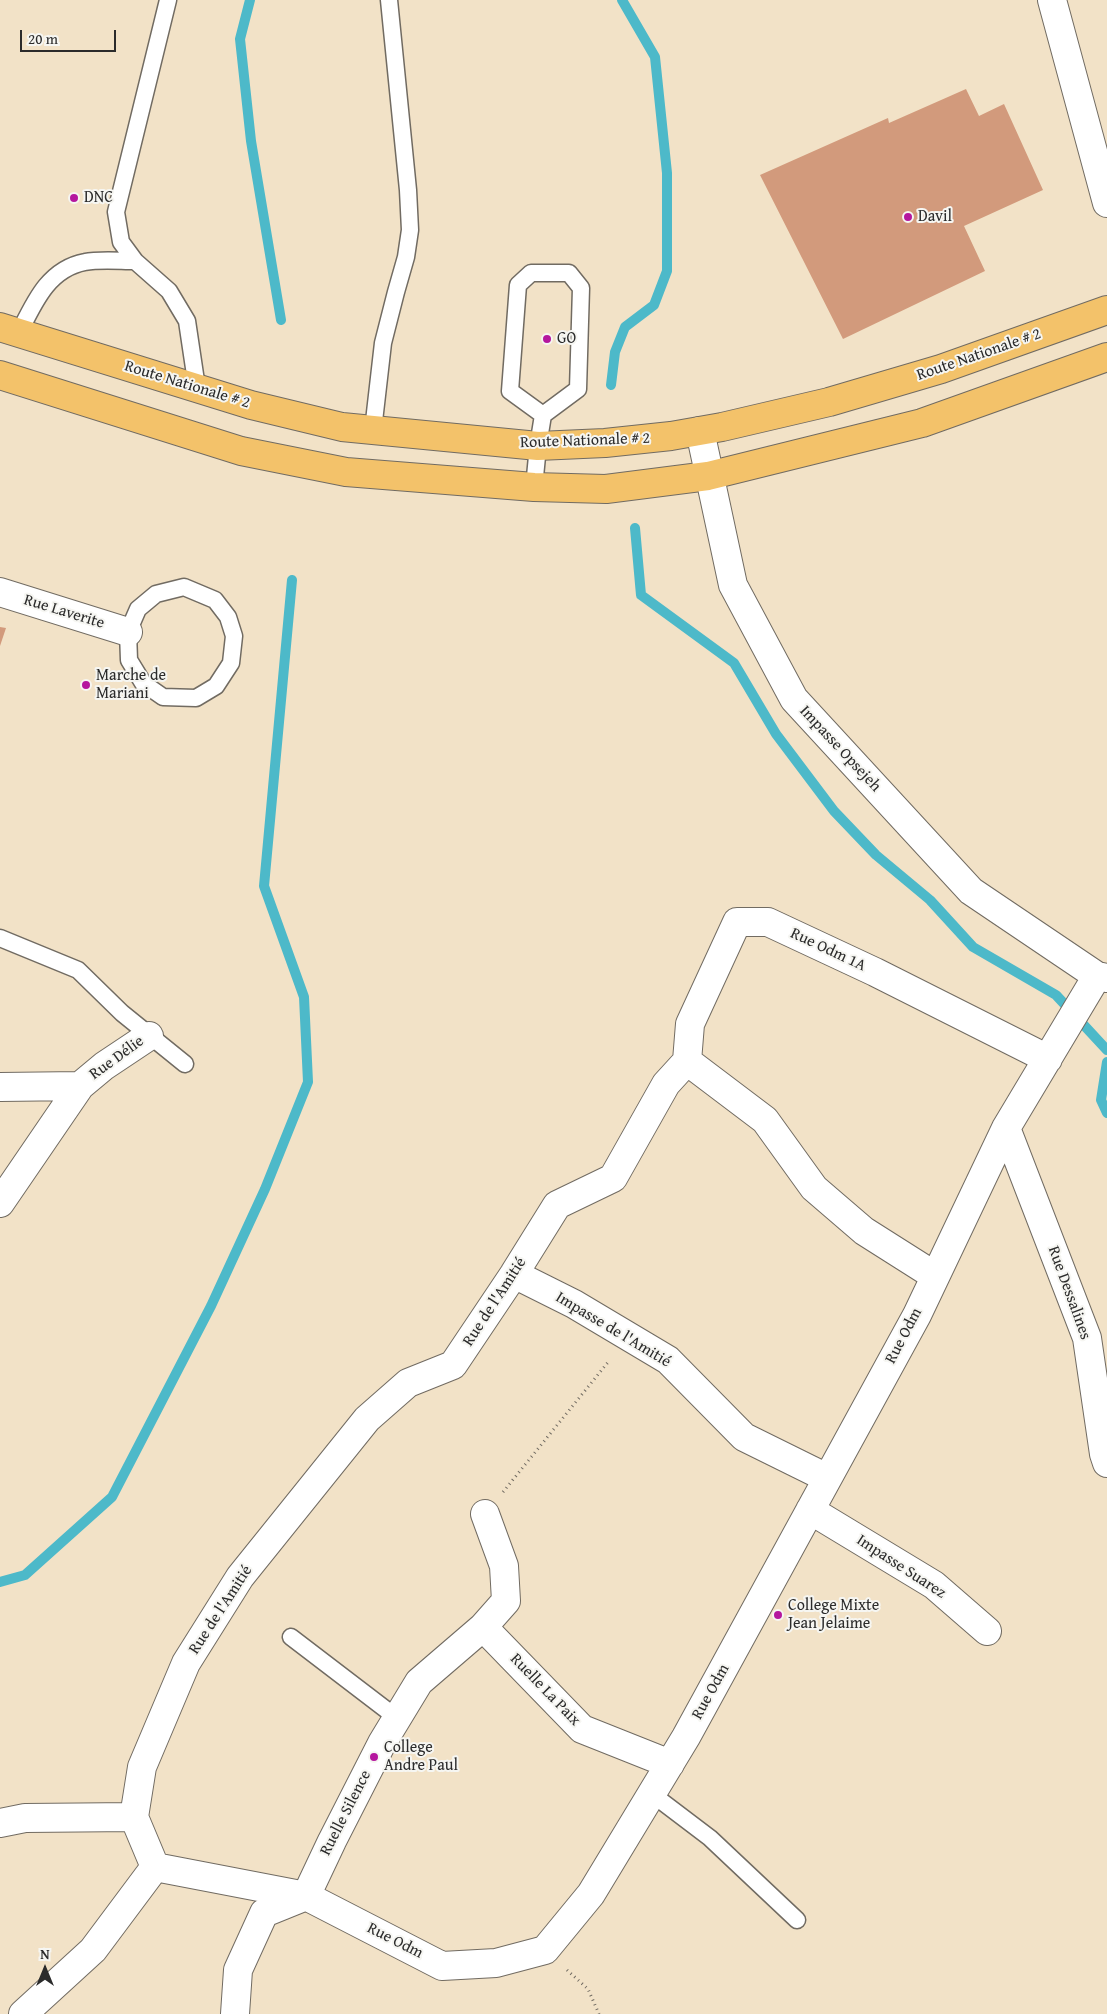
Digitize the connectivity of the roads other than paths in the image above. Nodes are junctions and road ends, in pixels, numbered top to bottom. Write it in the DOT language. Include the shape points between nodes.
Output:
graph roads {
  1 [pos="168,0"];
  2 [pos="388,0"];
  3 [pos="1052,0"];
  4 [pos="1107,202"];
  5 [pos="135,261"];
  6 [pos="1107,310"];
  7 [pos="9,330"];
  8 [pos="1107,357"];
  9 [pos="0,375"];
  10 [pos="197,388"];
  11 [pos="544,415"];
  12 [pos="373,430"];
  13 [pos="700,431"];
  14 [pos="538,446"];
  15 [pos="708,476"];
  16 [pos="534,487"];
  17 [pos="0,592"];
  18 [pos="128,632"];
  19 [pos="0,938"];
  20 [pos="1102,977"];
  21 [pos="149,1036"];
  22 [pos="1048,1059"];
  23 [pos="687,1061"];
  24 [pos="185,1064"];
  25 [pos="80,1086"];
  26 [pos="0,1087"];
  27 [pos="1006,1128"];
  28 [pos="0,1203"];
  29 [pos="514,1274"];
  30 [pos="935,1276"];
  31 [pos="1107,1463"];
  32 [pos="827,1478"];
  33 [pos="810,1510"];
  34 [pos="485,1514"];
  35 [pos="483,1627"];
  36 [pos="987,1630"];
  37 [pos="291,1637"];
  38 [pos="397,1718"];
  39 [pos="670,1764"];
  40 [pos="652,1794"];
  41 [pos="134,1817"];
  42 [pos="0,1823"];
  43 [pos="155,1867"];
  44 [pos="306,1896"];
  45 [pos="797,1920"];
  46 [pos="22,2014"];
  47 [pos="235,2014"];
  1 -- 5 [label="lane" via="116,212 121,242"];
  2 -- 12 [label="lane" via="410,230 383,343"];
  3 -- 4 [label="street"];
  5 -- 7 [label="lane" via="84,262 57,274"];
  5 -- 10 [label="lane" via="169,291 187,321"];
  6 -- 13 [label="main road, Route Nationale # 2" via="941,369 829,402"];
  7 -- 10 [label="main road, Route Nationale # 2"];
  8 -- 15 [label="main road" via="922,423"];
  9 -- 16 [label="main road" via="240,451 346,472"];
  10 -- 12 [label="main road, Route Nationale # 2" via="342,427"];
  11 -- 11 [label="lane" via="510,391 518,286 531,273 569,273 581,288 578,389"];
  11 -- 14 [label="lane"];
  12 -- 14 [label="main road, Route Nationale # 2"];
  13 -- 14 [label="main road, Route Nationale # 2" via="605,443"];
  13 -- 15 [label="street, Impasse Opsejeh"];
  14 -- 16 [label="lane"];
  15 -- 16 [label="main road" via="606,489"];
  15 -- 20 [label="street, Impasse Opsejeh" via="733,584 794,699 971,891"];
  17 -- 18 [label="street, Rue Laverite"];
  18 -- 18 [label="lane" via="138,609 156,594 184,587 215,600 228,617 234,636 231,663 216,686 196,698 163,697 143,683 130,660"];
  19 -- 21 [label="lane, Rue Délie" via="78,970"];
  20 -- 22 [label="street, Rue Odm"];
  21 -- 24 [label="lane"];
  21 -- 25 [label="street, Rue Délie"];
  22 -- 23 [label="street, Rue Odm 1A" via="768,922 737,922 690,1024"];
  22 -- 27 [label="street, Rue Odm"];
  23 -- 29 [label="street, Rue de l'Amitié" via="666,1084 613,1178 557,1205"];
  23 -- 30 [label="street" via="765,1120 814,1188 856,1225"];
  25 -- 26 [label="street"];
  25 -- 28 [label="street, Rue Délie"];
  27 -- 30 [label="street, Rue Odm"];
  27 -- 31 [label="street, Rue Dessalines" via="1087,1338"];
  29 -- 32 [label="street, Impasse de l'Amitié" via="574,1304 668,1360 744,1437"];
  29 -- 41 [label="street, Rue de l'Amitié" via="453,1365 408,1383 367,1419 240,1576 186,1663 142,1767"];
  30 -- 32 [label="street, Rue Odm"];
  32 -- 33 [label="street, Rue Odm"];
  33 -- 36 [label="street, Impasse Suarez" via="934,1585"];
  33 -- 39 [label="street, Rue Odm"];
  34 -- 35 [label="street, Ruelle Silence" via="504,1566 506,1601"];
  35 -- 38 [label="street, Ruelle Silence" via="419,1682"];
  35 -- 39 [label="street, Ruelle La Paix" via="582,1729"];
  37 -- 38 [label="lane"];
  38 -- 44 [label="street, Ruelle Silence"];
  39 -- 40 [label="street, Rue Odm"];
  40 -- 44 [label="street, Rue Odm" via="592,1894 544,1950 496,1963 442,1966"];
  40 -- 45 [label="lane" via="710,1838"];
  41 -- 42 [label="street" via="26,1818"];
  41 -- 43 [label="street"];
  43 -- 44 [label="street"];
  43 -- 46 [label="street" via="93,1950"];
  44 -- 47 [label="street" via="264,1913 238,1970"];
}
